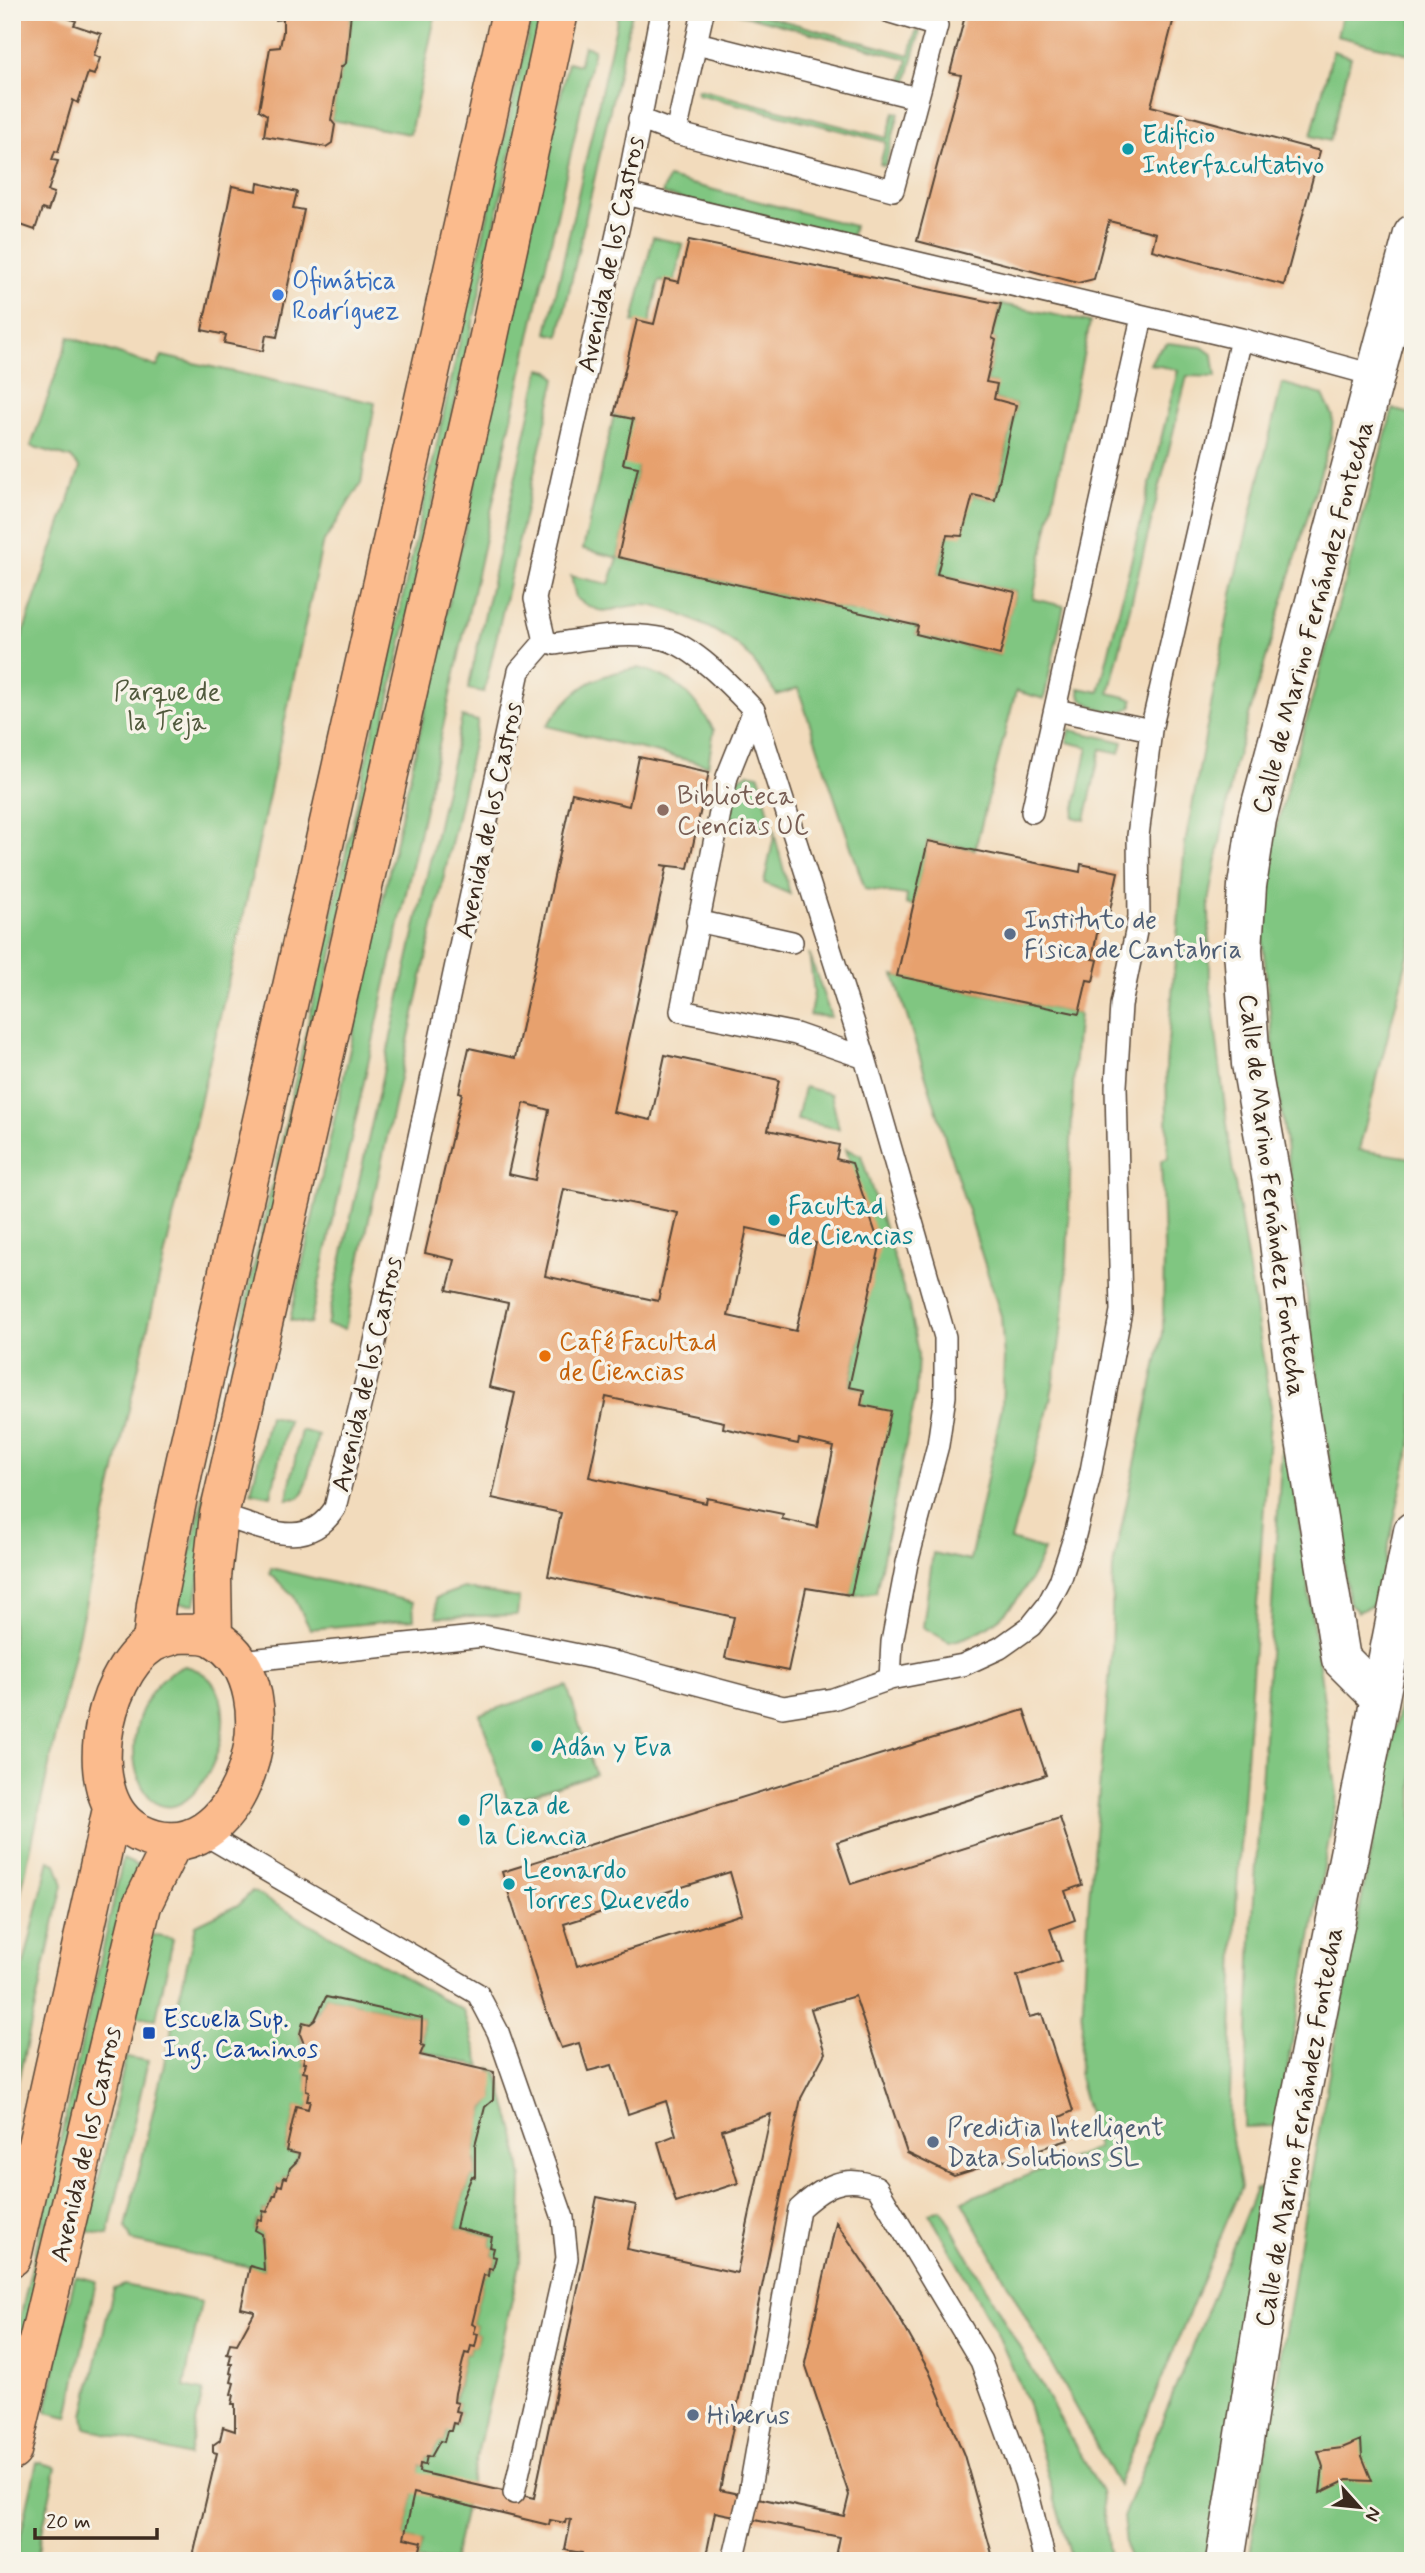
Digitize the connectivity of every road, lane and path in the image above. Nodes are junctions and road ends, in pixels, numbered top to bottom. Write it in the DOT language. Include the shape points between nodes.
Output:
graph roads {
  1 [pos="511,12"];
  2 [pos="559,12"];
  3 [pos="661,12"];
  4 [pos="703,12"];
  5 [pos="890,12"];
  6 [pos="932,19"];
  7 [pos="697,43"];
  8 [pos="918,98"];
  9 [pos="639,119"];
  10 [pos="676,132"];
  11 [pos="626,194"];
  12 [pos="1413,233"];
  13 [pos="1142,317"];
  14 [pos="1241,339"];
  15 [pos="1377,376"];
  16 [pos="545,641"];
  17 [pos="754,710"];
  18 [pos="1056,710"];
  19 [pos="1151,730"];
  20 [pos="1032,812"];
  21 [pos="697,921"];
  22 [pos="792,942"];
  23 [pos="865,1058"];
  24 [pos="219,1515"];
  25 [pos="1413,1531"];
  26 [pos="152,1643"];
  27 [pos="227,1649"];
  28 [pos="890,1679"];
  29 [pos="1378,1696"];
  30 [pos="112,1809"];
  31 [pos="189,1838"];
  32 [pos="13,2250"];
  33 [pos="12,2451"];
  34 [pos="513,2493"];
  35 [pos="733,2561"];
  36 [pos="1045,2561"];
  37 [pos="1225,2561"];
  1 -- 26 [label="main road" via="183,1472"];
  2 -- 24 [label="main road" via="483,364"];
  3 -- 9 [label="lane, Avenida de los Castros"];
  4 -- 7 [label="lane"];
  5 -- 6 [label="lane"];
  6 -- 8 [label="lane"];
  7 -- 8 [label="lane"];
  7 -- 10 [label="lane"];
  8 -- 10 [label="lane" via="892,190"];
  9 -- 10 [label="lane"];
  9 -- 11 [label="lane, Avenida de los Castros"];
  11 -- 13 [label="lane"];
  11 -- 16 [label="lane, Avenida de los Castros" via="535,599"];
  12 -- 15 [label="street, Calle de Marino Fernández Fontecha"];
  13 -- 14 [label="lane"];
  13 -- 18 [label="lane"];
  14 -- 15 [label="lane"];
  14 -- 19 [label="lane"];
  15 -- 29 [label="street, Calle de Marino Fernández Fontecha" via="1257,819 1244,949 1251,1064 1340,1659"];
  16 -- 17 [label="lane" via="555,644 625,635 667,639 718,671"];
  16 -- 24 [label="lane, Avenida de los Castros" via="519,671 335,1508 324,1525 293,1535"];
  17 -- 21 [label="lane" via="727,777"];
  17 -- 23 [label="lane"];
  18 -- 19 [label="lane"];
  18 -- 20 [label="lane"];
  19 -- 28 [label="lane" via="1138,836 1139,917 1121,1005 1116,1086 1121,1311 1075,1535 1060,1581 1031,1626 1000,1648 963,1665"];
  21 -- 22 [label="lane"];
  21 -- 23 [label="lane" via="681,1011 796,1034"];
  23 -- 28 [label="lane" via="945,1337 945,1396 938,1445 907,1563"];
  24 -- 27 [label="main road" via="212,1577"];
  25 -- 29 [label="street, Calle de Marino Fernández Fontecha"];
  26 -- 27 [label="main road" via="177,1634"];
  26 -- 30 [label="main road" via="132,1662 108,1711 100,1750"];
  27 -- 28 [label="lane" via="484,1636 618,1663 783,1707 833,1699"];
  27 -- 31 [label="main road" via="253,1688 256,1733 244,1779 226,1810"];
  29 -- 37 [label="street, Calle de Marino Fernández Fontecha" via="1289,2158"];
  30 -- 31 [label="main road" via="146,1837"];
  30 -- 32 [label="main road, Avenida de los Castros"];
  31 -- 33 [label="main road, Avenida de los Castros" via="142,1905"];
  31 -- 34 [label="lane" via="478,1994 498,2032 563,2218 567,2258"];
  35 -- 36 [label="lane" via="799,2209 823,2187 848,2180 877,2187 981,2361 1025,2482"];
}
